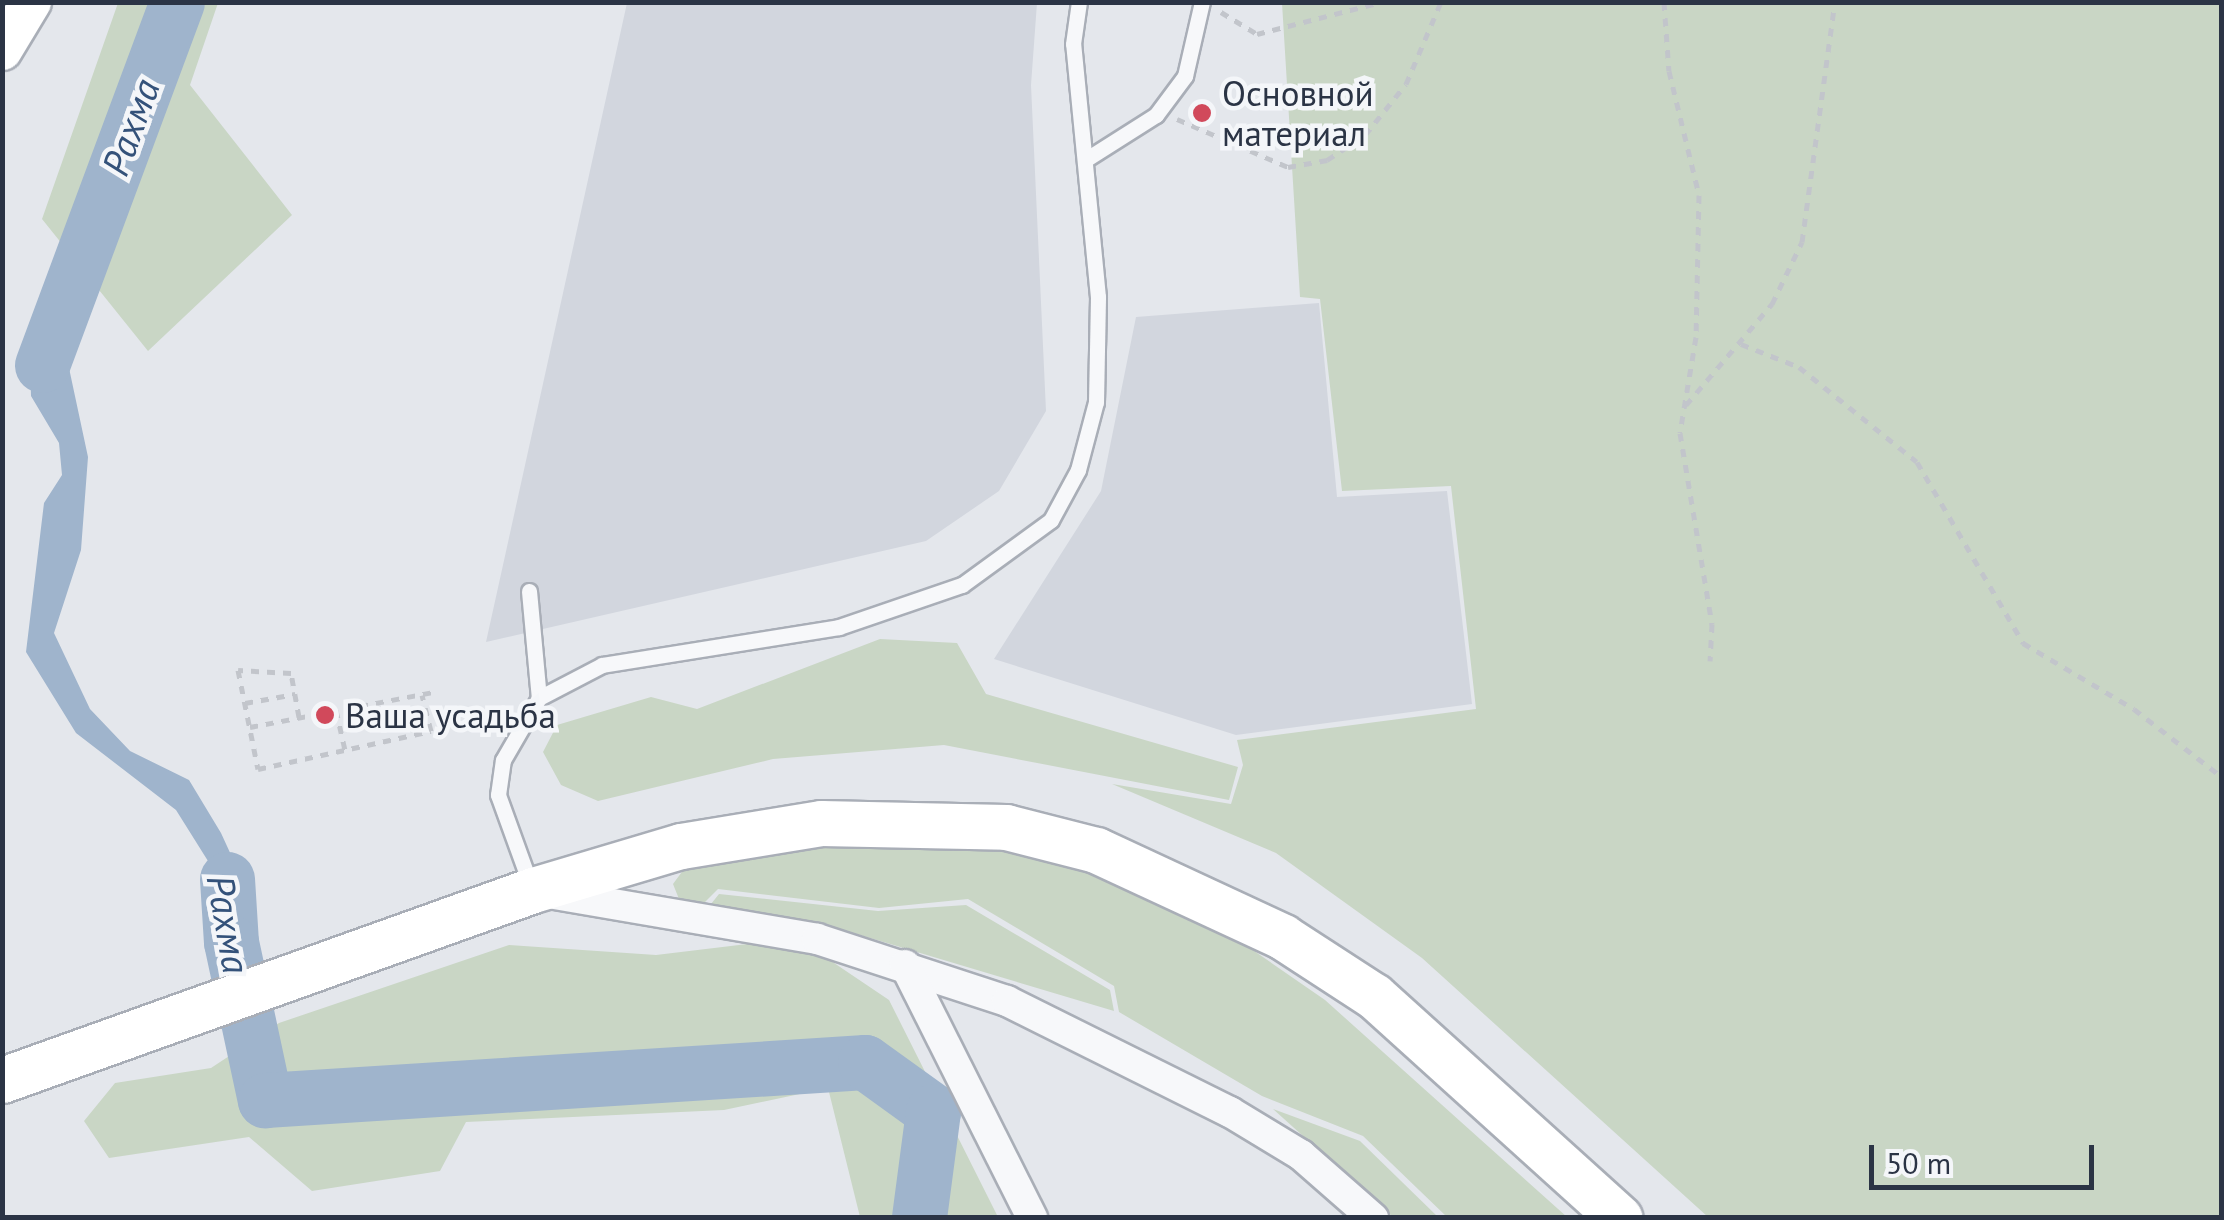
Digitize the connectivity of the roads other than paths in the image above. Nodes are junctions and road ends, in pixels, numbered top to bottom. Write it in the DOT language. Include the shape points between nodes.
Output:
graph roads {
  1 [pos="31,2"];
  2 [pos="1079,2"];
  3 [pos="1204,2"];
  4 [pos="2,50"];
  5 [pos="1085,160"];
  6 [pos="529,591"];
  7 [pos="539,698"];
  8 [pos="533,890"];
  9 [pos="905,965"];
  10 [pos="2,1080"];
  11 [pos="1032,1218"];
  12 [pos="1372,1218"];
  13 [pos="1620,1218"];
  1 -- 4 [label="street"];
  2 -- 5 [label="lane" via="1073,44"];
  3 -- 5 [label="lane" via="1185,76 1156,115"];
  5 -- 7 [label="lane" via="1098,297 1096,402 1078,470 1051,520 962,585 839,627 602,665"];
  6 -- 7 [label="lane"];
  7 -- 8 [label="lane" via="502,760 498,795"];
  8 -- 9 [label="street" via="636,915 818,939"];
  8 -- 10 [label="main road"];
  8 -- 13 [label="main road" via="682,846 821,823 1006,828 1096,850 1283,937 1374,996"];
  9 -- 11 [label="street"];
  9 -- 12 [label="street" via="1006,1001 1230,1112 1302,1154"];
}
